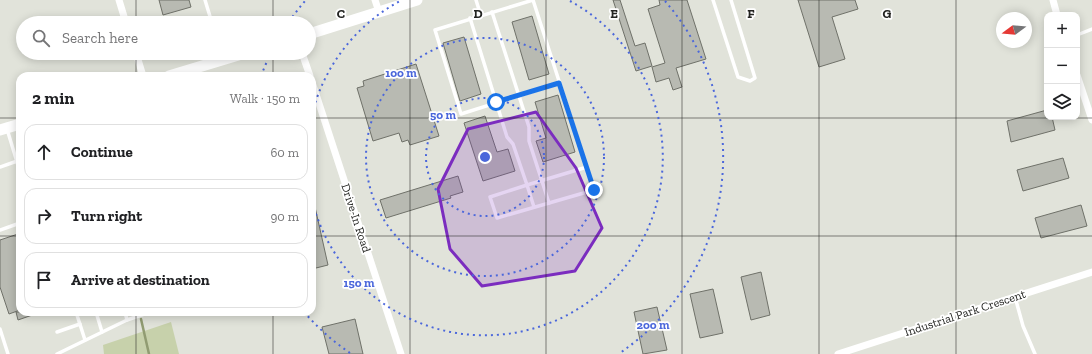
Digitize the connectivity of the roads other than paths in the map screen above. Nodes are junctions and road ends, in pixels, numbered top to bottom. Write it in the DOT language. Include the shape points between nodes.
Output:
graph roads {
  1 [pos="119,0"];
  2 [pos="205,0"];
  3 [pos="375,0"];
  4 [pos="417,0"];
  5 [pos="476,0"];
  6 [pos="713,0"];
  7 [pos="730,0"];
  8 [pos="1052,0"];
  9 [pos="379,12"];
  10 [pos="492,12"];
  11 [pos="1056,12"];
  12 [pos="124,16"];
  13 [pos="210,16"];
  14 [pos="480,16"];
  15 [pos="470,18"];
  16 [pos="1092,29"];
  17 [pos="316,32"];
  18 [pos="1080,34"];
  19 [pos="138,60"];
  20 [pos="212,60"];
  21 [pos="304,60"];
  22 [pos="142,72"];
  23 [pos="180,72"];
  24 [pos="309,72"];
  25 [pos="559,83"];
  26 [pos="1080,84"];
  27 [pos="316,94"];
  28 [pos="519,96"];
  29 [pos="496,102"];
  30 [pos="1092,120"];
  31 [pos="16,125"];
  32 [pos="3,129"];
  33 [pos="16,157"];
  34 [pos="16,162"];
  35 [pos="0,167"];
  36 [pos="587,167"];
  37 [pos="542,181"];
  38 [pos="527,185"];
  39 [pos="549,203"];
  40 [pos="534,207"];
  41 [pos="16,224"];
  42 [pos="0,230"];
  43 [pos="1092,272"];
  44 [pos="1015,297"];
  45 [pos="77,316"];
  46 [pos="97,316"];
  47 [pos="126,316"];
  48 [pos="138,316"];
  49 [pos="127,320"];
  50 [pos="80,324"];
  51 [pos="0,330"];
  52 [pos="57,332"];
  53 [pos="102,332"];
  54 [pos="85,340"];
  55 [pos="8,354"];
  56 [pos="57,354"];
  57 [pos="400,354"];
  58 [pos="838,354"];
  59 [pos="1035,354"];
  1 -- 12 [label="street"];
  2 -- 13 [label="lane"];
  3 -- 9 [label="street"];
  4 -- 9 [label="highway"];
  5 -- 14 [label="lane"];
  6 -- 7 [label="lane" via="738,76 750,81 755,78"];
  8 -- 11 [label="street"];
  9 -- 17 [label="highway"];
  10 -- 14 [label="lane"];
  10 -- 25 [label="lane" via="533,0"];
  10 -- 28 [label="lane"];
  14 -- 15 [label="lane"];
  15 -- 29 [label="lane"];
  15 -- 29 [label="lane" via="435,30 461,114"];
  16 -- 18 [label="lane"];
  19 -- 22 [label="street"];
  20 -- 23 [label="highway"];
  21 -- 24 [label="street"];
  25 -- 28 [label="lane"];
  25 -- 36 [label="lane"];
  26 -- 30 [label="street"];
  27 -- 57 [label="street, Drive-In Road"];
  28 -- 29 [label="lane"];
  28 -- 37 [label="lane" via="528,127 529,141"];
  29 -- 38 [label="lane"];
  31 -- 32 [label="highway"];
  32 -- 33 [label="lane"];
  34 -- 35 [label="lane"];
  36 -- 37 [label="lane"];
  36 -- 39 [label="lane" via="594,190"];
  37 -- 38 [label="lane"];
  37 -- 39 [label="lane"];
  38 -- 40 [label="lane"];
  38 -- 40 [label="lane" via="490,197 497,218"];
  39 -- 40 [label="lane"];
  41 -- 42 [label="lane"];
  43 -- 44 [label="street, Industrial Park Crescent"];
  44 -- 58 [label="street, Industrial Park Crescent"];
  44 -- 59 [label="lane" via="1023,326"];
  45 -- 50 [label="lane"];
  46 -- 53 [label="lane"];
  47 -- 49 [label="lane"];
  48 -- 49 [label="lane"];
  49 -- 53 [label="lane"];
  50 -- 52 [label="lane"];
  50 -- 54 [label="lane"];
  51 -- 55 [label="lane"];
  53 -- 54 [label="lane"];
  54 -- 56 [label="lane"];
}
